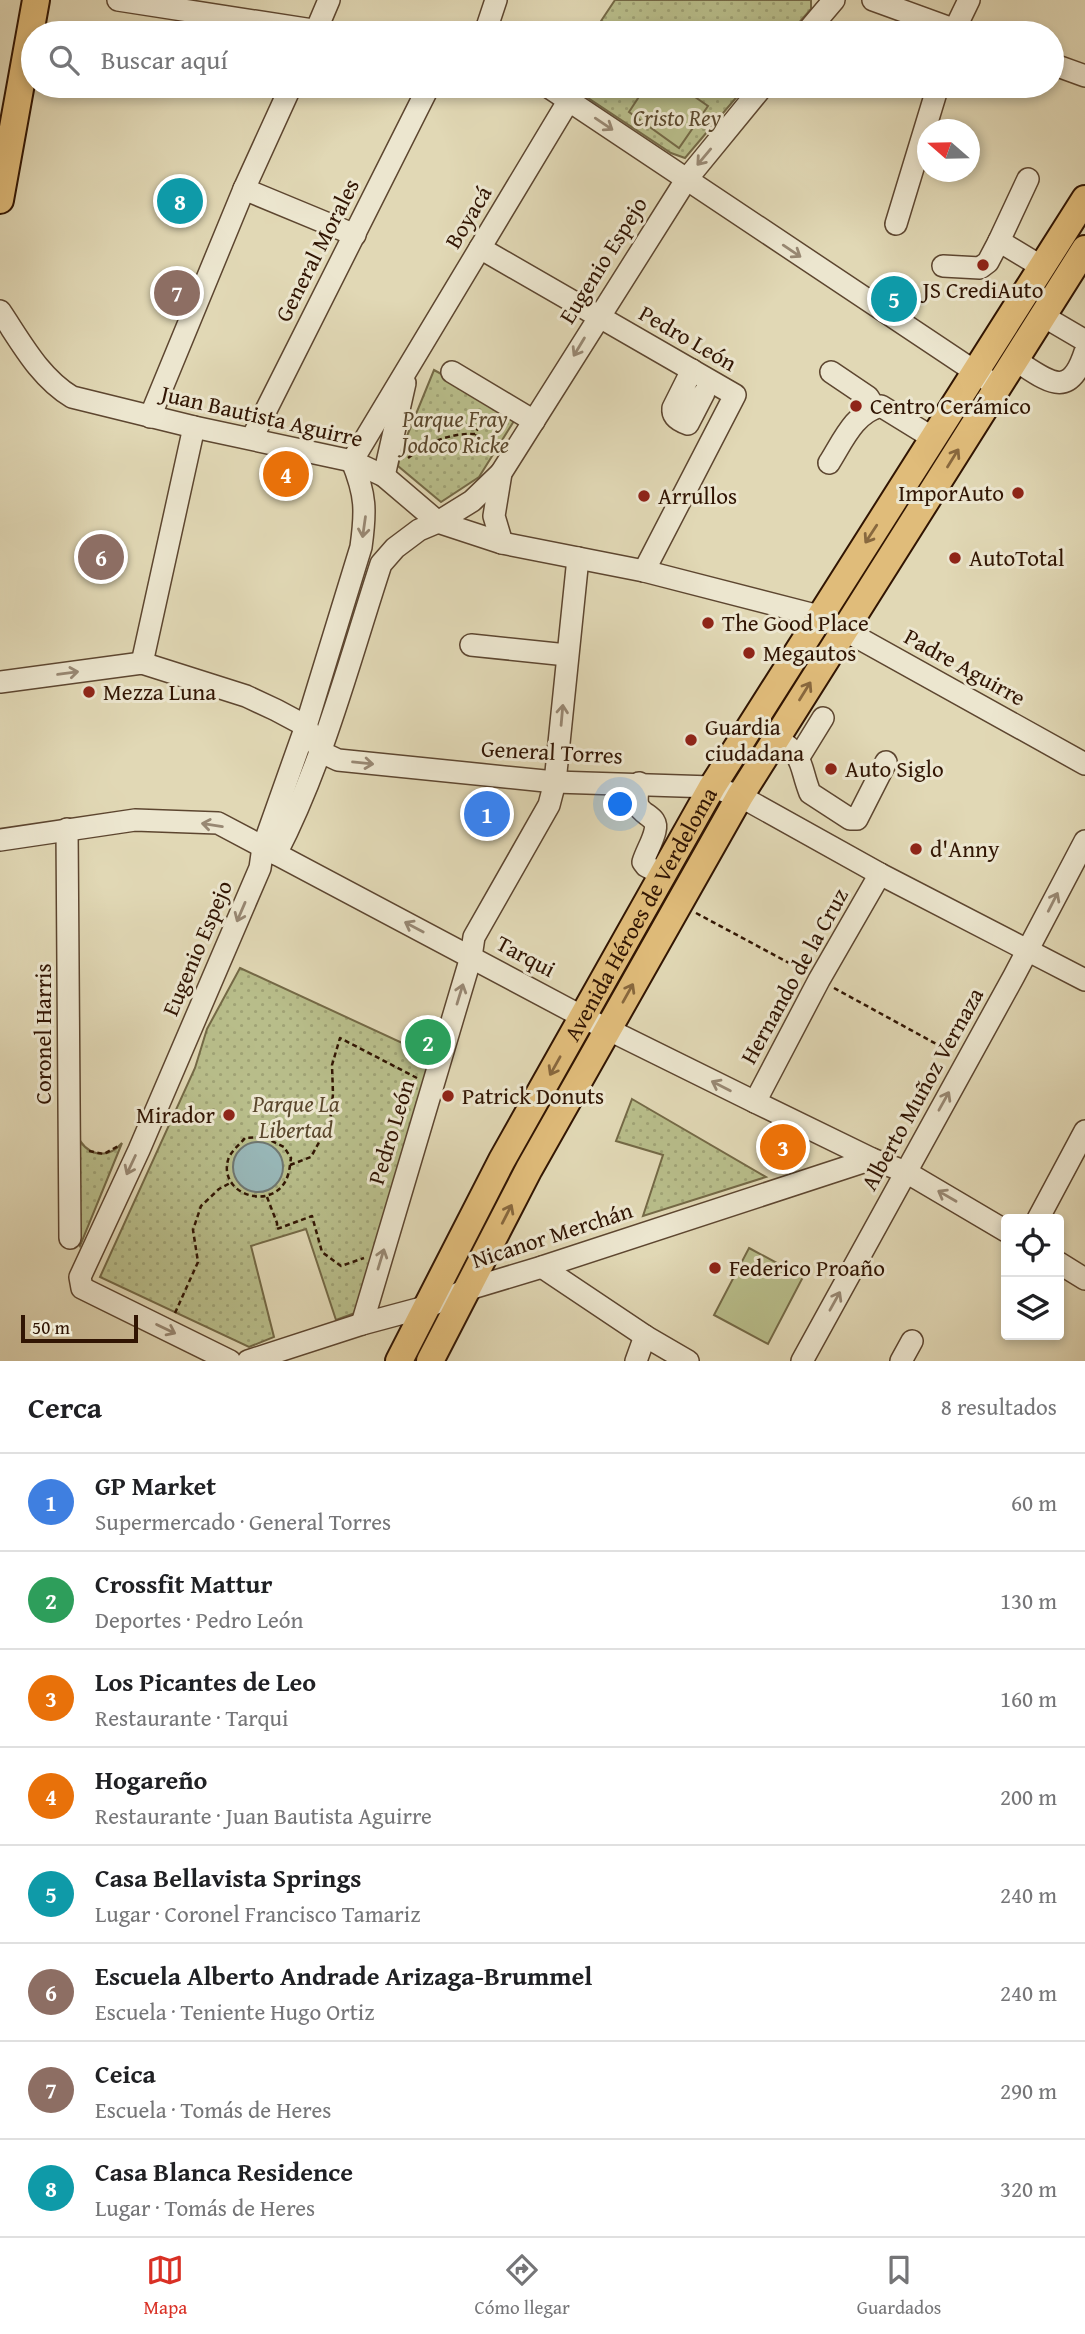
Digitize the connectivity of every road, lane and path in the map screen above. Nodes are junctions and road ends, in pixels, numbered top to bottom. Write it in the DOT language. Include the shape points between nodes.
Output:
graph roads {
  1 [pos="36,0"];
  2 [pos="329,0"];
  3 [pos="496,0"];
  4 [pos="834,0"];
  5 [pos="876,0"];
  6 [pos="969,0"];
  7 [pos="129,1"];
  8 [pos="218,8"];
  9 [pos="32,21"];
  10 [pos="274,21"];
  11 [pos="324,21"];
  12 [pos="489,21"];
  13 [pos="816,21"];
  14 [pos="929,21"];
  15 [pos="961,21"];
  16 [pos="1064,68"];
  17 [pos="1085,76"];
  18 [pos="21,83"];
  19 [pos="286,98"];
  20 [pos="423,98"];
  21 [pos="566,98"];
  22 [pos="753,98"];
  23 [pos="934,98"];
  24 [pos="569,100"];
  25 [pos="1028,179"];
  26 [pos="686,180"];
  27 [pos="244,189"];
  28 [pos="1085,199"];
  29 [pos="0,200"];
  30 [pos="896,224"];
  31 [pos="355,235"];
  32 [pos="999,241"];
  33 [pos="480,248"];
  34 [pos="1085,249"];
  35 [pos="943,266"];
  36 [pos="1042,267"];
  37 [pos="0,311"];
  38 [pos="1043,316"];
  39 [pos="598,317"];
  40 [pos="1085,342"];
  41 [pos="1085,352"];
  42 [pos="411,360"];
  43 [pos="1015,360"];
  44 [pos="692,370"];
  45 [pos="452,372"];
  46 [pos="831,372"];
  47 [pos="974,373"];
  48 [pos="998,387"];
  49 [pos="704,393"];
  50 [pos="875,408"];
  51 [pos="486,412"];
  52 [pos="150,417"];
  53 [pos="534,421"];
  54 [pos="194,427"];
  55 [pos="475,434"];
  56 [pos="252,438"];
  57 [pos="933,438"];
  58 [pos="409,458"];
  59 [pos="352,461"];
  60 [pos="828,463"];
  61 [pos="496,465"];
  62 [pos="384,477"];
  63 [pos="438,522"];
  64 [pos="502,543"];
  65 [pos="578,558"];
  66 [pos="644,571"];
  67 [pos="819,616"];
  68 [pos="844,629"];
  69 [pos="471,645"];
  70 [pos="567,655"];
  71 [pos="142,663"];
  72 [pos="0,682"];
  73 [pos="823,718"];
  74 [pos="306,726"];
  75 [pos="776,738"];
  76 [pos="321,752"];
  77 [pos="799,757"];
  78 [pos="886,762"];
  79 [pos="1085,764"];
  80 [pos="555,782"];
  81 [pos="639,783"];
  82 [pos="712,787"];
  83 [pos="740,796"];
  84 [pos="857,819"];
  85 [pos="67,829"];
  86 [pos="0,840"];
  87 [pos="1085,841"];
  88 [pos="270,851"];
  89 [pos="840,852"];
  90 [pos="880,874"];
  91 [pos="663,875"];
  92 [pos="1029,950"];
  93 [pos="471,957"];
  94 [pos="1085,979"];
  95 [pos="583,1017"];
  96 [pos="608,1029"];
  97 [pos="418,1079"];
  98 [pos="755,1102"];
  99 [pos="1085,1131"];
  100 [pos="70,1133"];
  101 [pos="139,1150"];
  102 [pos="872,1158"];
  103 [pos="290,1166"];
  104 [pos="906,1172"];
  105 [pos="232,1182"];
  106 [pos="267,1197"];
  107 [pos="1041,1214"];
  108 [pos="1001,1228"];
  109 [pos="70,1238"];
  110 [pos="367,1247"];
  111 [pos="1064,1266"];
  112 [pos="542,1267"];
  113 [pos="1085,1279"];
  114 [pos="469,1289"];
  115 [pos="429,1306"];
  116 [pos="362,1324"];
  117 [pos="166,1329"];
  118 [pos="645,1336"];
  119 [pos="912,1341"];
  120 [pos="230,1361"];
  121 [pos="248,1361"];
  122 [pos="399,1361"];
  123 [pos="430,1361"];
  124 [pos="636,1361"];
  125 [pos="688,1361"];
  126 [pos="802,1361"];
  127 [pos="901,1361"];
  1 -- 9 [label="main road"];
  2 -- 11 [label="street"];
  3 -- 12 [label="street"];
  4 -- 13 [label="street"];
  5 -- 14 [label="street"];
  6 -- 15 [label="street"];
  7 -- 8 [label="street"];
  8 -- 10 [label="street"];
  16 -- 17 [label="street"];
  18 -- 29 [label="main road"];
  19 -- 27 [label="street"];
  20 -- 31 [label="street, General Morales"];
  21 -- 24 [label="street"];
  22 -- 26 [label="street, Eugenio Espejo, one-way"];
  23 -- 30 [label="street"];
  24 -- 26 [label="street, one-way"];
  24 -- 33 [label="street, Boyacá"];
  25 -- 32 [label="street"];
  26 -- 39 [label="street, Eugenio Espejo"];
  26 -- 47 [label="street, one-way"];
  27 -- 31 [label="street"];
  27 -- 52 [label="street"];
  28 -- 36 [label="main road, Avenida Héroes de Verdeloma"];
  31 -- 56 [label="street, General Morales"];
  32 -- 35 [label="street" via="980,268"];
  32 -- 36 [label="street"];
  33 -- 39 [label="street, Pedro León"];
  33 -- 42 [label="street, Boyacá"];
  34 -- 38 [label="main road, Avenida Héroes de Verdeloma"];
  36 -- 47 [label="main road, Avenida Héroes de Verdeloma"];
  37 -- 52 [label="street, Juan Bautista Aguirre" via="38,368 61,390 87,402"];
  38 -- 40 [label="street"];
  38 -- 43 [label="main road, Avenida Héroes de Verdeloma"];
  39 -- 44 [label="street, Pedro León"];
  39 -- 53 [label="street, Eugenio Espejo, one-way"];
  41 -- 43 [label="street" via="1072,379 1063,384"];
  42 -- 59 [label="street, Boyacá"];
  42 -- 62 [label="street, Boyacá"];
  43 -- 48 [label="main road, Avenida Héroes de Verdeloma"];
  44 -- 49 [label="street" via="673,408 677,419 688,424"];
  44 -- 66 [label="street, Pedro León" via="735,395"];
  45 -- 53 [label="street"];
  46 -- 50 [label="street" via="868,397"];
  47 -- 48 [label="street"];
  47 -- 57 [label="main road, Avenida Héroes de Verdeloma"];
  68 -- 48 [label="main road, Avenida Héroes de Verdeloma, one-way"];
  50 -- 57 [label="street" via="890,411"];
  50 -- 60 [label="street" via="857,419"];
  51 -- 55 [label="path"];
  52 -- 54 [label="street, Juan Bautista Aguirre"];
  53 -- 61 [label="street, Eugenio Espejo"];
  54 -- 56 [label="street, Juan Bautista Aguirre"];
  54 -- 71 [label="street"];
  55 -- 58 [label="path" via="454,433"];
  55 -- 61 [label="path"];
  56 -- 59 [label="street, Juan Bautista Aguirre"];
  57 -- 67 [label="main road, Avenida Héroes de Verdeloma, one-way"];
  59 -- 62 [label="street, Juan Bautista Aguirre"];
  59 -- 74 [label="street, Eugenio Espejo, one-way" via="366,516 361,547"];
  61 -- 63 [label="street, Eugenio Espejo" via="472,501"];
  61 -- 64 [label="street, Eugenio Espejo" via="494,516"];
  62 -- 63 [label="street, Juan Bautista Aguirre"];
  63 -- 64 [label="street, Juan Bautista Aguirre"];
  63 -- 76 [label="street, Eugenio Espejo" via="419,530 381,564"];
  64 -- 65 [label="street, Juan Bautista Aguirre"];
  65 -- 66 [label="street, Juan Bautista Aguirre"];
  65 -- 70 [label="street, Pedro León"];
  66 -- 67 [label="street, Juan Bautista Aguirre"];
  67 -- 68 [label="street, Padre Aguirre"];
  67 -- 82 [label="main road, Avenida Héroes de Verdeloma"];
  75 -- 68 [label="main road, Avenida Héroes de Verdeloma, one-way"];
  68 -- 79 [label="street, Padre Aguirre"];
  69 -- 70 [label="street"];
  80 -- 70 [label="street, Pedro León, one-way"];
  72 -- 71 [label="street, one-way"];
  71 -- 74 [label="street" via="246,696"];
  73 -- 77 [label="street"];
  74 -- 76 [label="street"];
  74 -- 88 [label="street, Eugenio Espejo"];
  75 -- 77 [label="street"];
  75 -- 83 [label="main road, Avenida Héroes de Verdeloma"];
  76 -- 80 [label="street, General Torres, one-way" via="338,761"];
  76 -- 88 [label="street, Eugenio Espejo" via="295,815"];
  77 -- 84 [label="street" via="810,793 839,814"];
  78 -- 84 [label="street"];
  80 -- 81 [label="street, General Torres"];
  80 -- 93 [label="street, Pedro León" via="549,805 474,937"];
  81 -- 82 [label="street, General Torres"];
  81 -- 91 [label="street" via="636,802 656,823 643,862"];
  82 -- 83 [label="street, General Torres"];
  82 -- 91 [label="main road, Avenida Héroes de Verdeloma"];
  83 -- 89 [label="street, General Torres"];
  96 -- 83 [label="main road, Avenida Héroes de Verdeloma, one-way"];
  84 -- 89 [label="street"];
  85 -- 86 [label="street, Tarqui"];
  88 -- 85 [label="street, Tarqui, one-way" via="218,824 135,820"];
  85 -- 100 [label="street, Coronel Harris"];
  92 -- 87 [label="street, Alberto Muñoz Vernaza, one-way"];
  93 -- 88 [label="street, Tarqui, one-way"];
  88 -- 101 [label="street, Eugenio Espejo, one-way"];
  89 -- 90 [label="street, General Torres"];
  90 -- 92 [label="street, General Torres"];
  90 -- 98 [label="street, Hernando de la Cruz"];
  91 -- 95 [label="main road, Avenida Héroes de Verdeloma"];
  92 -- 94 [label="street, General Torres"];
  104 -- 92 [label="street, Alberto Muñoz Vernaza, one-way"];
  93 -- 95 [label="street, Tarqui"];
  116 -- 93 [label="street, Pedro León, one-way"];
  95 -- 96 [label="street, Tarqui"];
  95 -- 115 [label="main road, Avenida Héroes de Verdeloma, one-way" via="502,1160"];
  98 -- 96 [label="street, Tarqui, one-way"];
  114 -- 96 [label="main road, Avenida Héroes de Verdeloma, one-way" via="529,1169"];
  97 -- 103 [label="path" via="340,1038 332,1065 330,1122 311,1157"];
  98 -- 102 [label="street, Tarqui"];
  99 -- 107 [label="street"];
  100 -- 101 [label="path" via="92,1153 108,1153 122,1143"];
  100 -- 109 [label="street, Coronel Harris"];
  101 -- 117 [label="street, Eugenio Espejo, one-way" via="80,1284"];
  102 -- 104 [label="street, Tarqui"];
  102 -- 112 [label="street, Nicanor Merchán"];
  103 -- 105 [label="path" via="291,1158 276,1142 245,1138 228,1157 227,1173"];
  103 -- 106 [label="path" via="279,1191"];
  108 -- 104 [label="street, Tarqui, one-way"];
  126 -- 104 [label="street, Alberto Muñoz Vernaza, one-way"];
  105 -- 106 [label="path" via="250,1196"];
  105 -- 117 [label="path" via="201,1206 193,1230 198,1262"];
  106 -- 110 [label="path" via="277,1229 312,1216 322,1252 341,1266 363,1258"];
  111 -- 113 [label="street"];
  112 -- 114 [label="street, Nicanor Merchán"];
  112 -- 118 [label="street"];
  114 -- 115 [label="street, Nicanor Merchán"];
  114 -- 123 [label="main road, Avenida Héroes de Verdeloma"];
  115 -- 116 [label="street, Nicanor Merchán"];
  115 -- 122 [label="main road, Avenida Héroes de Verdeloma"];
  116 -- 121 [label="street, Nicanor Merchán"];
  117 -- 120 [label="street, Eugenio Espejo"];
  118 -- 124 [label="street"];
  118 -- 125 [label="street"];
  119 -- 127 [label="street"];
}
